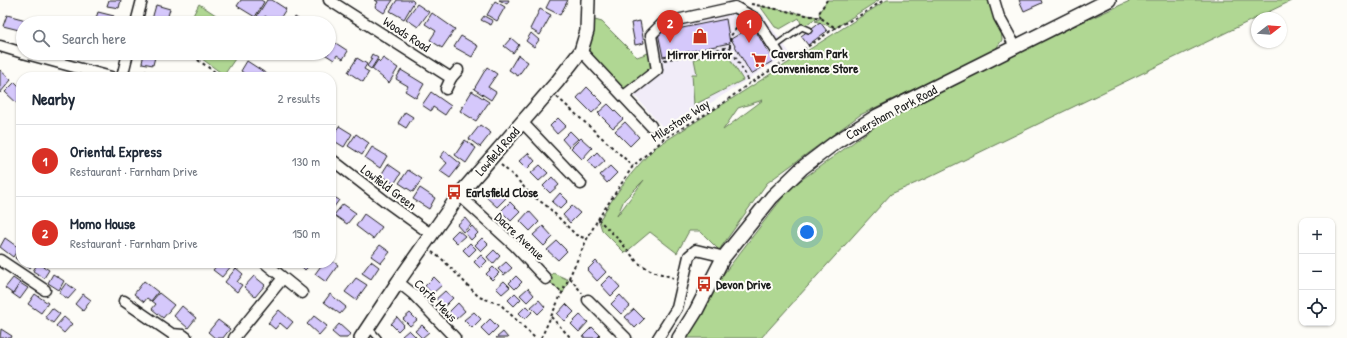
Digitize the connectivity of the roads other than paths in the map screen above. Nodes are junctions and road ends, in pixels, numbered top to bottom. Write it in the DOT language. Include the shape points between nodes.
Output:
graph roads {
  1 [pos="142,0"];
  2 [pos="329,0"];
  3 [pos="588,0"];
  4 [pos="994,0"];
  5 [pos="1109,0"];
  6 [pos="138,16"];
  7 [pos="809,30"];
  8 [pos="0,46"];
  9 [pos="1015,46"];
  10 [pos="776,50"];
  11 [pos="16,51"];
  12 [pos="581,51"];
  13 [pos="49,60"];
  14 [pos="126,60"];
  15 [pos="93,72"];
  16 [pos="123,72"];
  17 [pos="446,89"];
  18 [pos="624,96"];
  19 [pos="522,122"];
  20 [pos="651,126"];
  21 [pos="336,163"];
  22 [pos="581,184"];
  23 [pos="459,195"];
  24 [pos="428,240"];
  25 [pos="722,258"];
  26 [pos="0,260"];
  27 [pos="271,268"];
  28 [pos="283,278"];
  29 [pos="546,279"];
  30 [pos="398,282"];
  31 [pos="45,290"];
  32 [pos="302,293"];
  33 [pos="124,300"];
  34 [pos="588,300"];
  35 [pos="365,333"];
  36 [pos="186,338"];
  37 [pos="234,338"];
  38 [pos="378,338"];
  39 [pos="455,338"];
  40 [pos="626,338"];
  41 [pos="658,338"];
  42 [pos="679,338"];
  1 -- 6 [label="street"];
  2 -- 17 [label="street, Woods Road" via="455,74"];
  3 -- 12 [label="street, Lowfield Road" via="587,31"];
  4 -- 9 [label="street" via="999,17"];
  5 -- 9 [label="street, Caversham Park Road"];
  7 -- 10 [label="lane" via="802,27"];
  8 -- 11 [label="street"];
  9 -- 25 [label="street, Caversham Park Road" via="921,96 877,116 836,142 802,168 772,197"];
  10 -- 18 [label="street" via="756,18 736,8 663,24 651,35 657,70"];
  12 -- 18 [label="street"];
  12 -- 19 [label="street, Lowfield Road"];
  13 -- 15 [label="street"];
  14 -- 16 [label="street"];
  18 -- 20 [label="street"];
  19 -- 22 [label="street"];
  19 -- 23 [label="street, Lowfield Road"];
  21 -- 24 [label="street, Lowfield Green" via="385,201"];
  23 -- 24 [label="street, Lowfield Road"];
  23 -- 29 [label="street, Dacre Avenue" via="515,246"];
  24 -- 30 [label="street, Lowfield Road"];
  25 -- 41 [label="street" via="702,251 692,252 677,308"];
  25 -- 42 [label="street, Caversham Park Road" via="696,311"];
  26 -- 31 [label="street"];
  27 -- 28 [label="street"];
  28 -- 32 [label="street"];
  28 -- 37 [label="street"];
  30 -- 35 [label="street, Lowfield Road"];
  30 -- 39 [label="street, Corfe Mews" via="414,294"];
  33 -- 36 [label="street" via="172,334 183,335"];
  34 -- 40 [label="street"];
  35 -- 38 [label="lane"];
}
